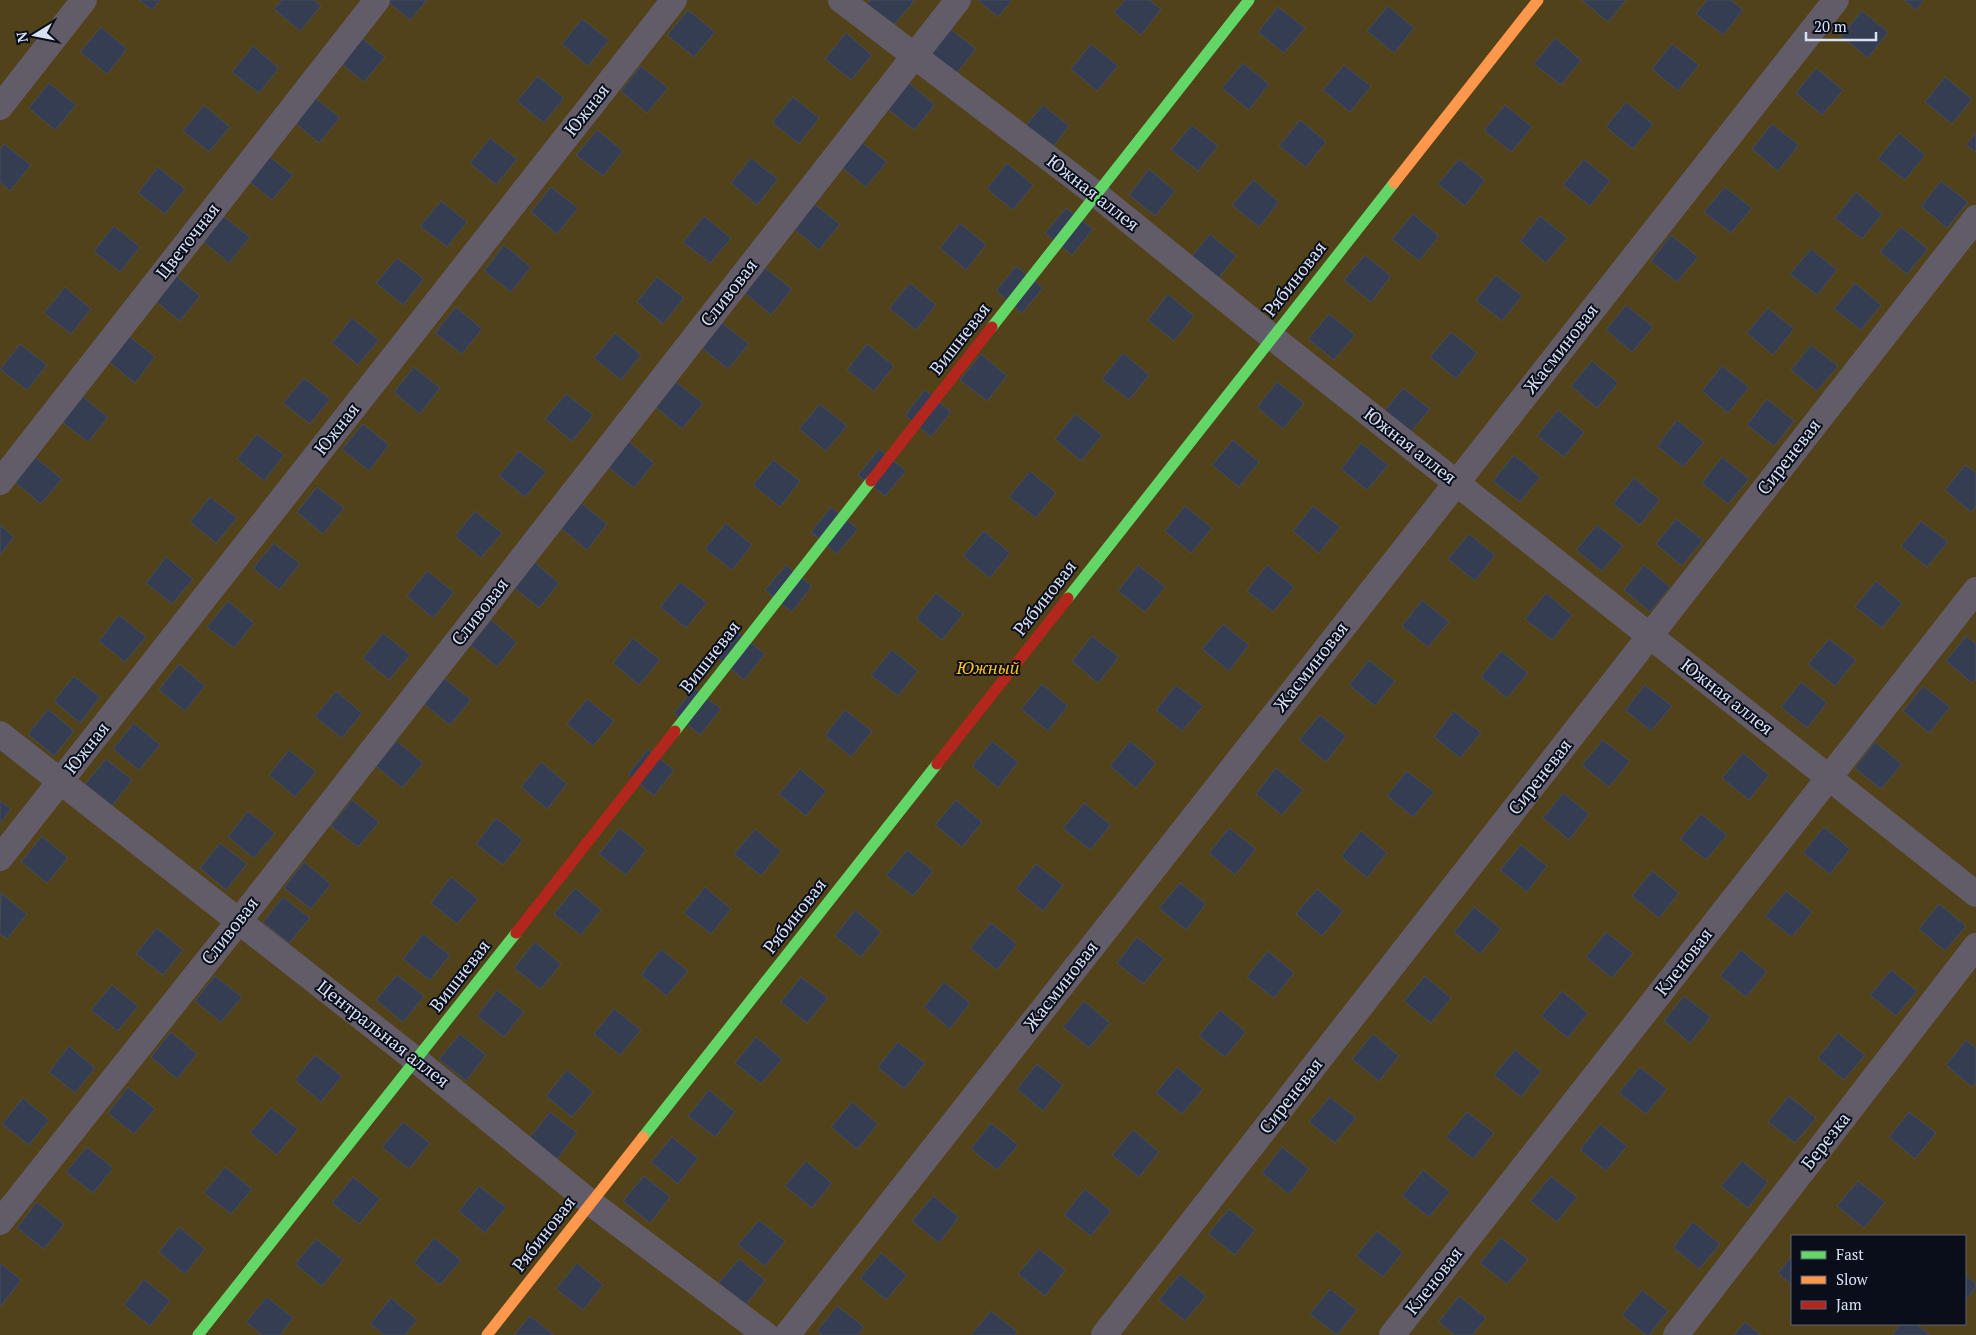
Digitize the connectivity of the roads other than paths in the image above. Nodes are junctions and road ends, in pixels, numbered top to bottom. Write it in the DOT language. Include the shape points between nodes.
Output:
graph roads {
  1 [pos="84,0"];
  2 [pos="377,0"];
  3 [pos="674,0"];
  4 [pos="841,0"];
  5 [pos="958,0"];
  6 [pos="1249,0"];
  7 [pos="1538,0"];
  8 [pos="1836,0"];
  9 [pos="914,56"];
  10 [pos="0,107"];
  11 [pos="1096,194"];
  12 [pos="1976,218"];
  13 [pos="1272,337"];
  14 [pos="0,482"];
  15 [pos="1456,482"];
  16 [pos="1976,590"];
  17 [pos="1649,636"];
  18 [pos="0,734"];
  19 [pos="1828,777"];
  20 [pos="61,781"];
  21 [pos="0,858"];
  22 [pos="1976,894"];
  23 [pos="238,921"];
  24 [pos="1976,946"];
  25 [pos="416,1060"];
  26 [pos="591,1203"];
  27 [pos="0,1222"];
  28 [pos="198,1335"];
  29 [pos="487,1335"];
  30 [pos="766,1335"];
  31 [pos="787,1335"];
  32 [pos="1104,1335"];
  33 [pos="1392,1335"];
  34 [pos="1676,1335"];
  1 -- 10 [label="street"];
  2 -- 14 [label="street, Цветочная"];
  3 -- 20 [label="street, Южная"];
  4 -- 9 [label="street, Южная аллея"];
  5 -- 9 [label="street, Сливовая"];
  6 -- 11 [label="street, Вишневая"];
  7 -- 13 [label="street, Рябиновая"];
  8 -- 15 [label="street, Жасминовая"];
  9 -- 11 [label="street, Южная аллея"];
  9 -- 23 [label="street, Сливовая"];
  11 -- 13 [label="street, Южная аллея"];
  11 -- 25 [label="street, Вишневая"];
  12 -- 17 [label="street, Сиреневая"];
  13 -- 15 [label="street, Южная аллея"];
  13 -- 26 [label="street, Рябиновая"];
  15 -- 17 [label="street, Южная аллея"];
  15 -- 31 [label="street, Жасминовая"];
  16 -- 19 [label="street, Кленовая"];
  17 -- 19 [label="street, Южная аллея"];
  17 -- 32 [label="street, Сиреневая"];
  18 -- 20 [label="street, Центральная аллея"];
  19 -- 22 [label="street, Южная аллея"];
  19 -- 33 [label="street, Кленовая"];
  20 -- 21 [label="street, Южная"];
  20 -- 23 [label="street, Центральная аллея"];
  23 -- 25 [label="street, Центральная аллея"];
  23 -- 27 [label="street, Сливовая"];
  24 -- 34 [label="street, Березка"];
  25 -- 26 [label="street, Центральная аллея"];
  25 -- 28 [label="street, Вишневая"];
  26 -- 29 [label="street, Рябиновая"];
  26 -- 30 [label="street, Центральная аллея"];
}
